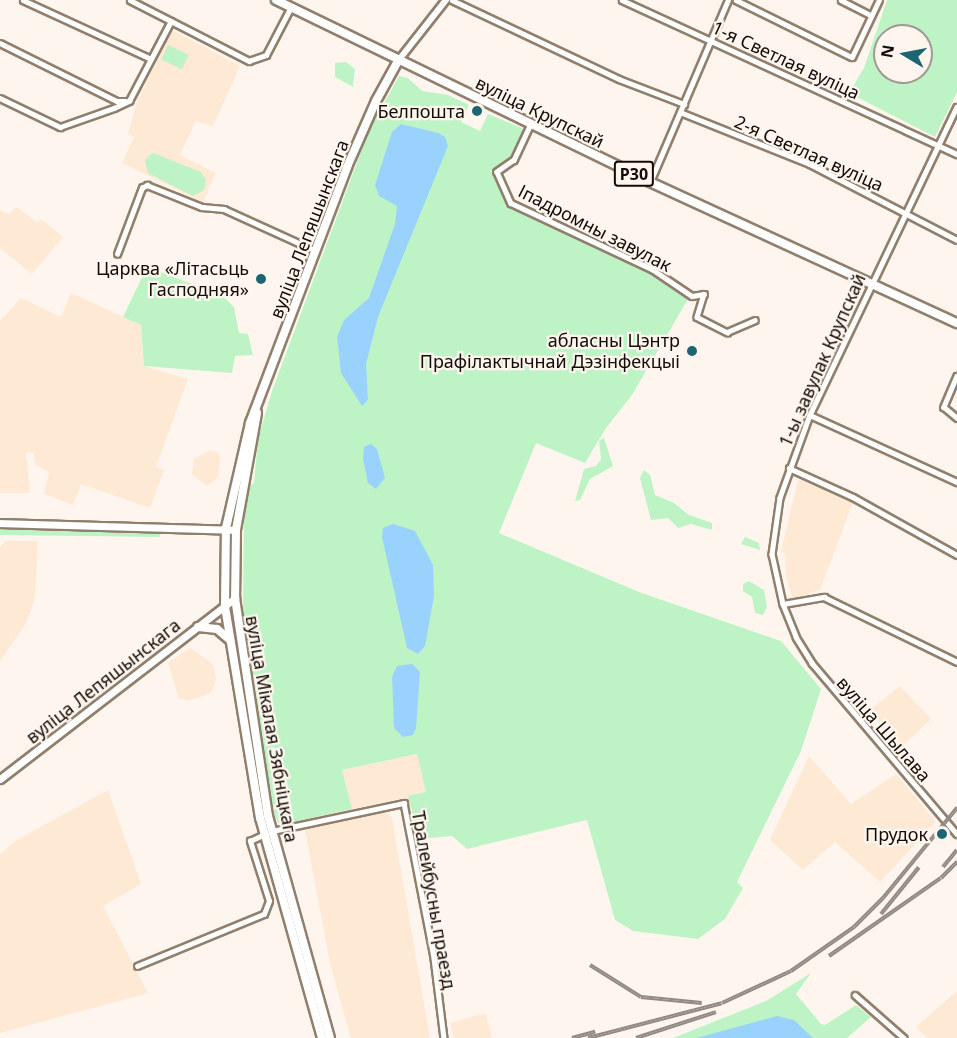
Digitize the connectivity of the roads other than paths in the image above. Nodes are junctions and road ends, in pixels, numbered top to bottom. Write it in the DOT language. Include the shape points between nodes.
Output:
graph roads {
  1 [pos="23,0"];
  2 [pos="130,0"];
  3 [pos="446,0"];
  4 [pos="452,0"];
  5 [pos="622,0"];
  6 [pos="728,0"];
  7 [pos="736,0"];
  8 [pos="841,0"];
  9 [pos="879,0"];
  10 [pos="284,3"];
  11 [pos="853,3"];
  12 [pos="871,15"];
  13 [pos="171,21"];
  14 [pos="711,40"];
  15 [pos="0,43"];
  16 [pos="149,58"];
  17 [pos="398,62"];
  18 [pos="0,98"];
  19 [pos="129,101"];
  20 [pos="684,104"];
  21 [pos="957,107"];
  22 [pos="680,112"];
  23 [pos="531,124"];
  24 [pos="938,145"];
  25 [pos="957,154"];
  26 [pos="650,182"];
  27 [pos="905,215"];
  28 [pos="957,240"];
  29 [pos="316,250"];
  30 [pos="117,254"];
  31 [pos="871,285"];
  32 [pos="755,320"];
  33 [pos="957,323"];
  34 [pos="957,376"];
  35 [pos="257,411"];
  36 [pos="810,415"];
  37 [pos="957,418"];
  38 [pos="789,468"];
  39 [pos="957,482"];
  40 [pos="0,523"];
  41 [pos="226,528"];
  42 [pos="236,530"];
  43 [pos="957,555"];
  44 [pos="235,598"];
  45 [pos="783,604"];
  46 [pos="225,606"];
  47 [pos="198,627"];
  48 [pos="796,638"];
  49 [pos="231,642"];
  50 [pos="957,662"];
  51 [pos="0,779"];
  52 [pos="272,831"];
  53 [pos="264,834"];
  54 [pos="957,834"];
  55 [pos="137,966"];
  56 [pos="855,995"];
  57 [pos="322,1038"];
  58 [pos="330,1038"];
  59 [pos="444,1038"];
  60 [pos="904,1038"];
  1 -- 16 [label="street"];
  2 -- 13 [label="street"];
  3 -- 17 [label="street"];
  4 -- 20 [label="street" via="619,79"];
  5 -- 14 [label="street, 1-я Светлая вуліца"];
  6 -- 14 [label="street"];
  7 -- 12 [label="street" via="852,57"];
  8 -- 11 [label="street"];
  9 -- 12 [label="street"];
  10 -- 13 [label="street" via="266,55 258,61 249,61"];
  10 -- 17 [label="main road, вуліца Крупскай / Р30"];
  11 -- 12 [label="street"];
  13 -- 16 [label="street"];
  14 -- 20 [label="street"];
  14 -- 24 [label="street, 1-я Светлая вуліца"];
  15 -- 19 [label="street" via="117,101"];
  16 -- 19 [label="street"];
  17 -- 23 [label="main road, вуліца Крупскай / Р30"];
  17 -- 29 [label="main road, вуліца Лепяшынскага" via="369,116"];
  18 -- 19 [label="street" via="60,127"];
  20 -- 22 [label="street"];
  21 -- 24 [label="street, 1-ы завулак Крупскай"];
  22 -- 26 [label="street"];
  22 -- 27 [label="street, 2-я Светлая вуліца" via="810,164"];
  23 -- 26 [label="main road, вуліца Крупскай / Р30"];
  23 -- 32 [label="street, Іпадромны завулак" via="514,160 497,172 511,203 652,269 692,296 704,294 697,317 727,332"];
  24 -- 25 [label="street, 1-я Светлая вуліца"];
  24 -- 27 [label="street, 1-ы завулак Крупскай"];
  26 -- 31 [label="main road, вуліца Крупскай / Р30"];
  27 -- 28 [label="street, 2-я Светлая вуліца"];
  27 -- 31 [label="street, 1-ы завулак Крупскай"];
  29 -- 30 [label="street" via="224,209 202,207 147,185 142,188"];
  29 -- 35 [label="main road, вуліца Лепяшынскага"];
  31 -- 33 [label="main road, вуліца Крупскай / Р30"];
  31 -- 36 [label="street, 1-ы завулак Крупскай"];
  34 -- 37 [label="street" via="944,407"];
  35 -- 41 [label="main road, вуліца Лепяшынскага" via="250,423"];
  35 -- 42 [label="main road, вуліца Лепяшынскага"];
  36 -- 38 [label="street, 1-ы завулак Крупскай"];
  36 -- 39 [label="street"];
  38 -- 43 [label="street" via="853,497"];
  38 -- 45 [label="street, 1-ы завулак Крупскай" via="773,544 774,574"];
  40 -- 41 [label="main road"];
  41 -- 42 [label="main road"];
  41 -- 46 [label="main road, вуліца Лепяшынскага"];
  42 -- 44 [label="main road, вуліца Лепяшынскага"];
  44 -- 46 [label="main road, вуліца Лепяшынскага"];
  44 -- 52 [label="main road, вуліца Мікалая Зябніцкага"];
  45 -- 48 [label="street, 1-ы завулак Крупскай"];
  45 -- 50 [label="street" via="825,597"];
  46 -- 47 [label="main road, вуліца Лепяшынскага"];
  46 -- 49 [label="main road, вуліца Мікалая Зябніцкага"];
  47 -- 49 [label="main road" via="218,629"];
  47 -- 51 [label="main road, вуліца Лепяшынскага"];
  48 -- 54 [label="street, вуліца Шылава" via="830,688"];
  49 -- 53 [label="main road, вуліца Мікалая Зябніцкага"];
  52 -- 53 [label="street, Тралейбусны праезд"];
  52 -- 58 [label="main road, вуліца Мікалая Зябніцкага"];
  52 -- 59 [label="street, Тралейбусны праезд" via="404,803 434,958"];
  53 -- 55 [label="street" via="250,841 269,901 264,914"];
  53 -- 57 [label="main road, вуліца Мікалая Зябніцкага"];
  56 -- 60 [label="street"];
}
